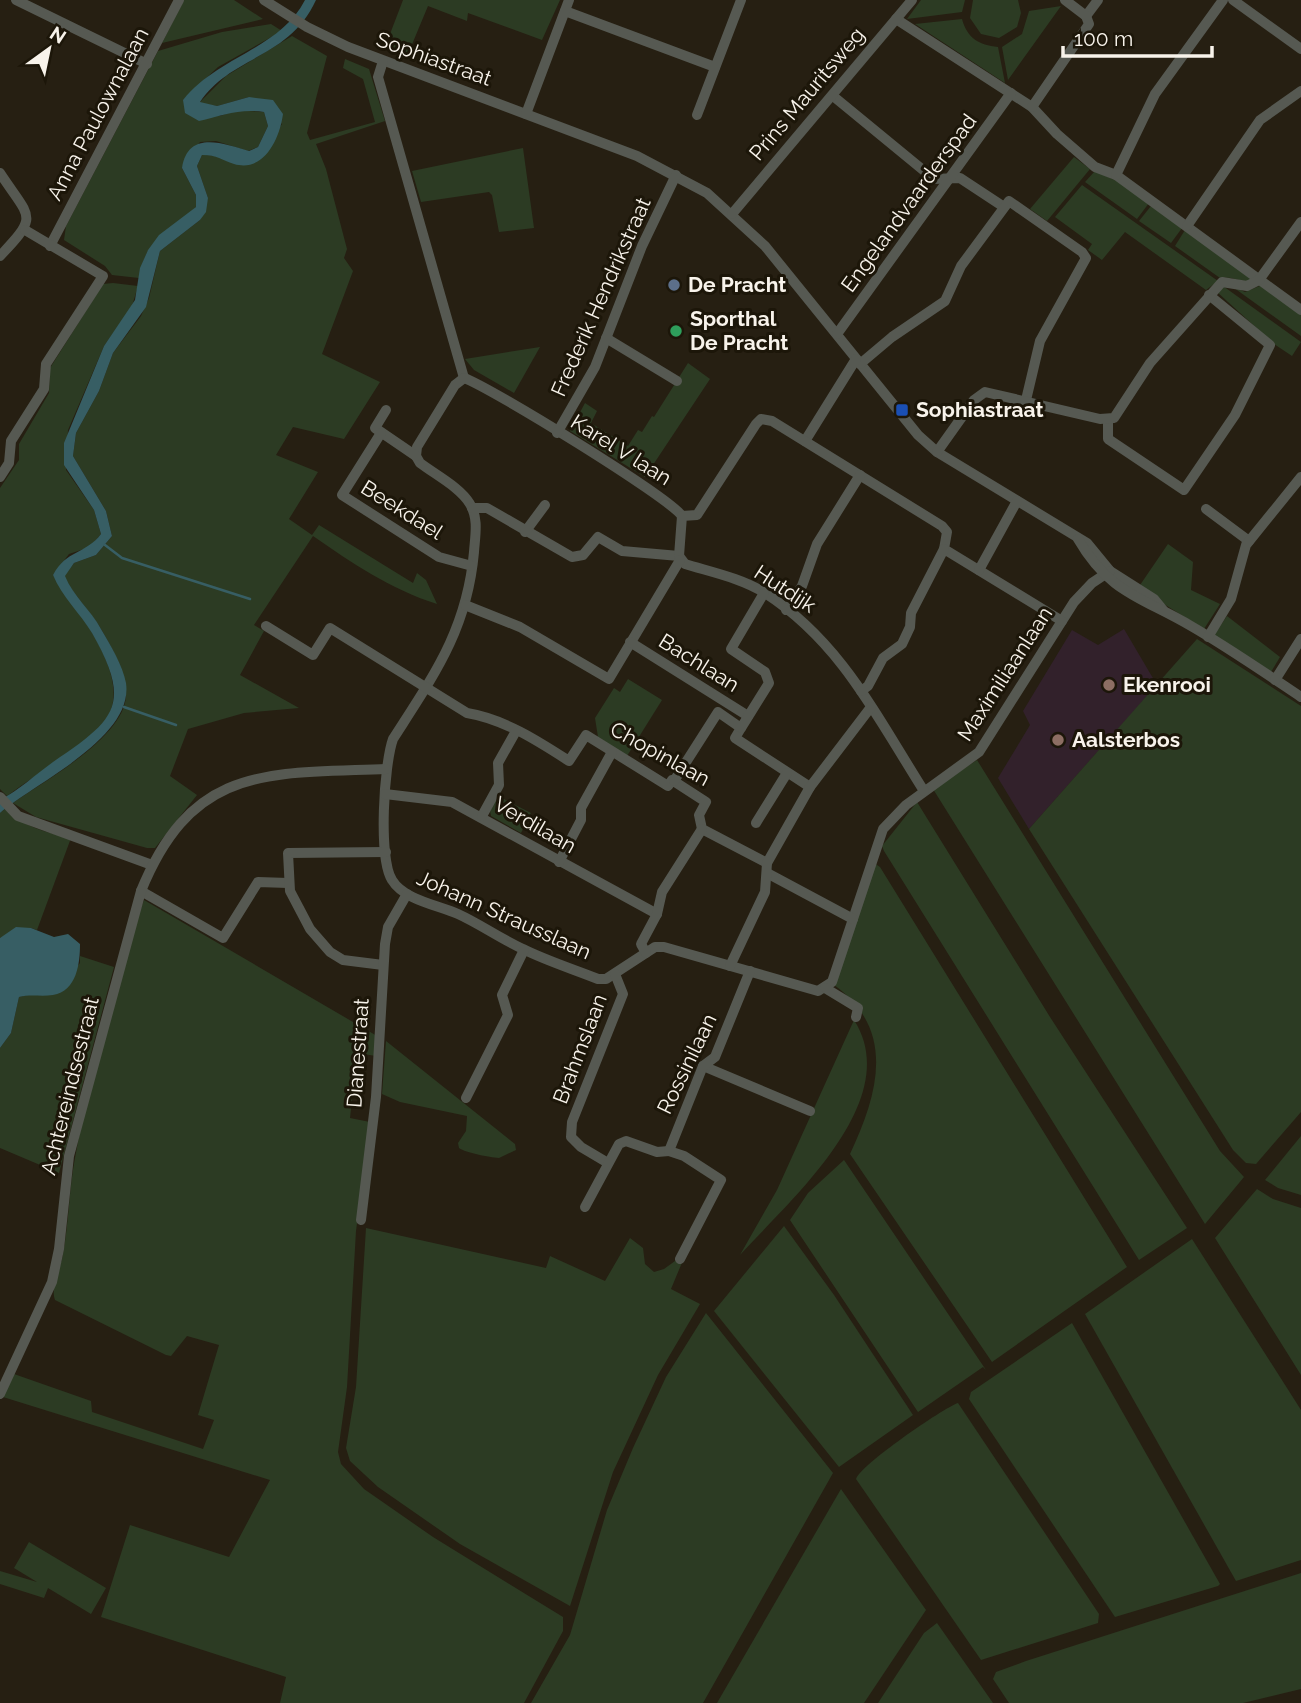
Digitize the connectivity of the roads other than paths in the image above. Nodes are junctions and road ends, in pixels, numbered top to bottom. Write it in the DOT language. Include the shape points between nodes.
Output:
graph roads {
  1 [pos="16,0"];
  2 [pos="179,0"];
  3 [pos="264,0"];
  4 [pos="569,0"];
  5 [pos="741,0"];
  6 [pos="912,0"];
  7 [pos="1065,0"];
  8 [pos="1098,0"];
  9 [pos="1223,0"];
  10 [pos="1233,0"];
  11 [pos="565,11"];
  12 [pos="1086,16"];
  13 [pos="896,19"];
  14 [pos="1301,49"];
  15 [pos="383,61"];
  16 [pos="147,64"];
  17 [pos="715,67"];
  18 [pos="1301,90"];
  19 [pos="1011,93"];
  20 [pos="833,96"];
  21 [pos="1032,107"];
  22 [pos="526,114"];
  23 [pos="697,115"];
  24 [pos="0,173"];
  25 [pos="676,175"];
  26 [pos="1116,175"];
  27 [pos="948,178"];
  28 [pos="1006,204"];
  29 [pos="732,214"];
  30 [pos="1301,222"];
  31 [pos="1187,226"];
  32 [pos="25,230"];
  33 [pos="50,246"];
  34 [pos="0,256"];
  35 [pos="1259,280"];
  36 [pos="1209,295"];
  37 [pos="1301,310"];
  38 [pos="836,334"];
  39 [pos="606,338"];
  40 [pos="858,362"];
  41 [pos="464,378"];
  42 [pos="677,381"];
  43 [pos="1026,400"];
  44 [pos="386,410"];
  45 [pos="1108,419"];
  46 [pos="381,433"];
  47 [pos="557,433"];
  48 [pos="805,442"];
  49 [pos="937,452"];
  50 [pos="416,456"];
  51 [pos="860,475"];
  52 [pos="0,477"];
  53 [pos="1301,477"];
  54 [pos="1017,501"];
  55 [pos="545,505"];
  56 [pos="472,508"];
  57 [pos="1206,509"];
  58 [pos="682,516"];
  59 [pos="525,532"];
  60 [pos="1249,541"];
  61 [pos="944,548"];
  62 [pos="680,558"];
  63 [pos="472,566"];
  64 [pos="979,570"];
  65 [pos="1107,573"];
  66 [pos="764,593"];
  67 [pos="465,605"];
  68 [pos="786,610"];
  69 [pos="1062,621"];
  70 [pos="266,626"];
  71 [pos="1208,637"];
  72 [pos="1301,639"];
  73 [pos="630,642"];
  74 [pos="1275,680"];
  75 [pos="425,688"];
  76 [pos="861,691"];
  77 [pos="1301,697"];
  78 [pos="871,707"];
  79 [pos="748,716"];
  80 [pos="741,728"];
  81 [pos="516,731"];
  82 [pos="612,752"];
  83 [pos="386,769"];
  84 [pos="788,773"];
  85 [pos="674,781"];
  86 [pos="810,787"];
  87 [pos="924,791"];
  88 [pos="385,794"];
  89 [pos="0,797"];
  90 [pos="482,816"];
  91 [pos="756,823"];
  92 [pos="702,829"];
  93 [pos="386,852"];
  94 [pos="559,862"];
  95 [pos="152,865"];
  96 [pos="767,868"];
  97 [pos="288,883"];
  98 [pos="141,891"];
  99 [pos="407,894"];
  100 [pos="657,914"];
  101 [pos="853,919"];
  102 [pos="524,950"];
  103 [pos="646,953"];
  104 [pos="383,965"];
  105 [pos="730,966"];
  106 [pos="750,971"];
  107 [pos="615,974"];
  108 [pos="825,988"];
  109 [pos="856,1017"];
  110 [pos="703,1066"];
  111 [pos="466,1098"];
  112 [pos="810,1111"];
  113 [pos="668,1151"];
  114 [pos="608,1163"];
  115 [pos="585,1207"];
  116 [pos="361,1220"];
  117 [pos="680,1259"];
  118 [pos="0,1394"];
  1 -- 16 [label="street"];
  2 -- 16 [label="street, Anna Paulownalaan"];
  3 -- 15 [label="street, Sophiastraat" via="307,27"];
  4 -- 11 [label="street"];
  5 -- 17 [label="street"];
  6 -- 13 [label="street, Prins Mauritsweg"];
  7 -- 12 [label="street"];
  8 -- 12 [label="street"];
  9 -- 26 [label="street" via="1164,80"];
  10 -- 14 [label="street"];
  11 -- 17 [label="street"];
  11 -- 22 [label="street"];
  12 -- 21 [label="street" via="1089,24"];
  13 -- 19 [label="street"];
  13 -- 20 [label="street, Prins Mauritsweg"];
  15 -- 22 [label="street, Sophiastraat"];
  15 -- 41 [label="street" via="378,77"];
  16 -- 33 [label="street, Anna Paulownalaan"];
  17 -- 23 [label="street"];
  18 -- 31 [label="street" via="1260,120"];
  19 -- 21 [label="street"];
  19 -- 27 [label="street, Engelandvaarderspad"];
  20 -- 27 [label="street" via="934,179"];
  20 -- 29 [label="street, Prins Mauritsweg"];
  21 -- 26 [label="street" via="1094,167"];
  22 -- 25 [label="street, Sophiastraat"];
  24 -- 32 [label="street" via="25,212"];
  25 -- 29 [label="street, Sophiastraat"];
  25 -- 39 [label="street, Frederik Hendrikstraat"];
  26 -- 31 [label="street"];
  27 -- 28 [label="street" via="960,178"];
  27 -- 38 [label="street, Engelandvaarderspad"];
  28 -- 40 [label="street" via="961,266 945,300"];
  28 -- 43 [label="street" via="1073,245 1086,258 1041,341"];
  29 -- 38 [label="street, Sophiastraat" via="765,246"];
  30 -- 35 [label="street"];
  31 -- 35 [label="street"];
  32 -- 33 [label="street"];
  32 -- 34 [label="street"];
  33 -- 52 [label="street" via="103,276 46,364 44,389 11,441 9,463"];
  35 -- 36 [label="street" via="1247,286 1222,282"];
  35 -- 37 [label="street"];
  36 -- 45 [label="street" via="1150,363 1119,413"];
  36 -- 45 [label="street" via="1270,345 1235,415 1184,490 1108,439"];
  38 -- 40 [label="street, Sophiastraat"];
  39 -- 42 [label="street"];
  39 -- 47 [label="street, Frederik Hendrikstraat" via="586,386"];
  40 -- 48 [label="street"];
  40 -- 49 [label="street, Sophiastraat"];
  41 -- 47 [label="street, Karel V laan"];
  41 -- 50 [label="street" via="440,408"];
  43 -- 45 [label="street"];
  43 -- 49 [label="street" via="992,392 979,395"];
  44 -- 46 [label="street, Beekdael" via="375,428"];
  46 -- 50 [label="street"];
  46 -- 63 [label="street, Beekdael" via="342,495 439,557"];
  47 -- 58 [label="street, Karel V laan" via="676,507"];
  48 -- 51 [label="street"];
  48 -- 58 [label="street" via="761,419 697,515"];
  49 -- 54 [label="street, Sophiastraat"];
  50 -- 56 [label="street"];
  51 -- 61 [label="street" via="942,526 947,533"];
  51 -- 68 [label="street" via="817,544 802,586"];
  53 -- 60 [label="street"];
  54 -- 64 [label="street"];
  54 -- 65 [label="street, Sophiastraat" via="1078,539"];
  55 -- 59 [label="street"];
  56 -- 59 [label="street, Hutdijk" via="486,509"];
  56 -- 63 [label="street, Johann Strausslaan" via="476,521"];
  57 -- 60 [label="street"];
  58 -- 62 [label="street"];
  59 -- 62 [label="street, Hutdijk" via="579,558 598,537 622,551"];
  60 -- 71 [label="street" via="1229,605"];
  61 -- 64 [label="street"];
  61 -- 76 [label="street" via="911,613 902,644 883,658"];
  62 -- 66 [label="street, Hutdijk"];
  62 -- 73 [label="street"];
  63 -- 67 [label="street, Johann Strausslaan"];
  64 -- 69 [label="street"];
  65 -- 69 [label="street, Maximiliaanlaan" via="1074,603"];
  65 -- 71 [label="street, Sophiastraat" via="1150,607"];
  66 -- 68 [label="street, Hutdijk"];
  66 -- 79 [label="street" via="731,649 765,672 769,683"];
  67 -- 73 [label="street" via="520,627 609,679"];
  67 -- 75 [label="street, Johann Strausslaan" via="450,647"];
  68 -- 76 [label="street, Hutdijk" via="824,640"];
  69 -- 87 [label="street, Maximiliaanlaan" via="979,752"];
  70 -- 75 [label="street, Chopinlaan" via="313,655 330,628"];
  71 -- 74 [label="street, Sophiastraat"];
  72 -- 74 [label="street"];
  73 -- 79 [label="street, Bachlaan"];
  74 -- 77 [label="street, Sophiastraat"];
  75 -- 81 [label="street, Chopinlaan" via="467,713 486,716"];
  75 -- 83 [label="street, Johann Strausslaan" via="393,739"];
  76 -- 78 [label="street, Hutdijk"];
  78 -- 86 [label="street"];
  78 -- 87 [label="street, Hutdijk"];
  79 -- 80 [label="street"];
  80 -- 84 [label="street" via="735,738"];
  80 -- 85 [label="street" via="718,712"];
  81 -- 82 [label="street, Chopinlaan" via="569,761 586,735"];
  81 -- 90 [label="street" via="498,763 499,785"];
  82 -- 85 [label="street, Chopinlaan" via="668,786"];
  82 -- 94 [label="street" via="581,808 581,820"];
  83 -- 88 [label="street, Johann Strausslaan"];
  83 -- 95 [label="street, Achtereindsestraat" via="292,772 239,782 217,792 183,820"];
  84 -- 86 [label="street"];
  84 -- 91 [label="street"];
  85 -- 92 [label="street, Chopinlaan" via="706,802 699,815"];
  86 -- 96 [label="street"];
  87 -- 101 [label="street" via="883,830"];
  88 -- 90 [label="street, Verdilaan" via="452,802"];
  88 -- 93 [label="street, Johann Strausslaan"];
  89 -- 95 [label="street" via="12,811 38,824"];
  90 -- 94 [label="street, Verdilaan"];
  92 -- 96 [label="street"];
  92 -- 100 [label="street" via="662,892"];
  93 -- 97 [label="street" via="288,853"];
  93 -- 99 [label="street, Johann Strausslaan" via="393,881"];
  94 -- 100 [label="street, Verdilaan"];
  95 -- 98 [label="street, Achtereindsestraat"];
  96 -- 101 [label="street"];
  96 -- 105 [label="street" via="765,892"];
  97 -- 98 [label="street" via="258,882 223,938"];
  97 -- 104 [label="street" via="306,922 330,953 342,960"];
  98 -- 118 [label="street, Achtereindsestraat" via="69,1156 52,1282"];
  99 -- 102 [label="street, Johann Strausslaan" via="458,914"];
  99 -- 104 [label="street, Dianestraat" via="388,927"];
  100 -- 103 [label="street" via="641,944"];
  101 -- 108 [label="street" via="832,982"];
  102 -- 107 [label="street, Johann Strausslaan" via="598,979"];
  102 -- 111 [label="street" via="502,995 508,1015"];
  103 -- 105 [label="street" via="664,947"];
  103 -- 107 [label="street, Johann Strausslaan"];
  104 -- 116 [label="street, Dianestraat" via="376,1097"];
  105 -- 106 [label="street"];
  106 -- 108 [label="street" via="818,991"];
  106 -- 110 [label="street, Rossinilaan" via="715,1057"];
  107 -- 114 [label="street, Brahmslaan" via="623,993 572,1122 571,1137"];
  108 -- 109 [label="street" via="858,1008"];
  110 -- 112 [label="street"];
  110 -- 113 [label="street, Rossinilaan"];
  113 -- 114 [label="street" via="657,1152 626,1141"];
  113 -- 117 [label="street" via="721,1180"];
  114 -- 115 [label="street"];
}
